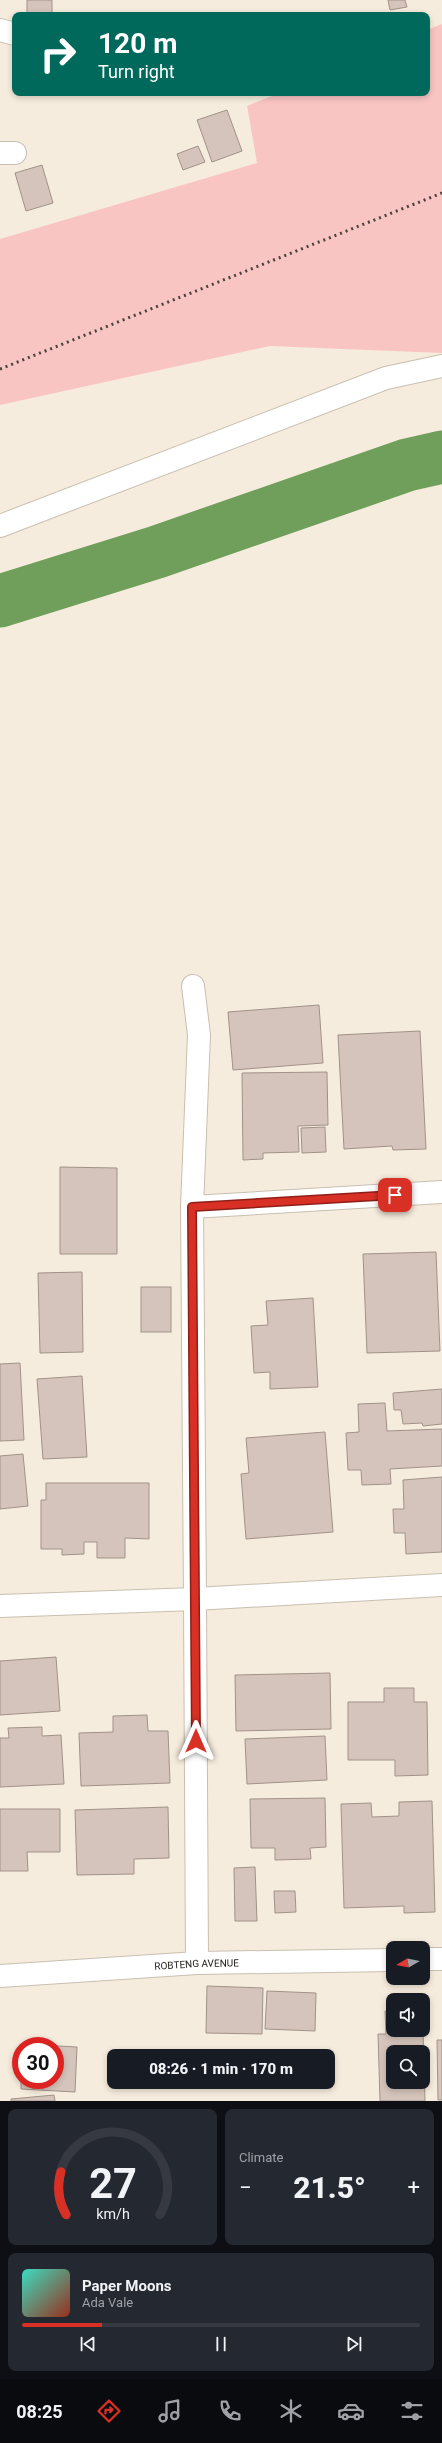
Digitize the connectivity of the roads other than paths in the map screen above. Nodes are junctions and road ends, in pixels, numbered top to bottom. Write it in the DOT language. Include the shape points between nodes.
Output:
graph roads {
  1 [pos="0,30"];
  2 [pos="12,33"];
  3 [pos="442,366"];
  4 [pos="0,526"];
  5 [pos="193,986"];
  6 [pos="442,1192"];
  7 [pos="192,1207"];
  8 [pos="442,1584"];
  9 [pos="195,1598"];
  10 [pos="0,1606"];
  11 [pos="430,1959"];
  12 [pos="442,1959"];
  13 [pos="386,1960"];
  14 [pos="198,1963"];
  15 [pos="0,1976"];
  1 -- 2 [label="street"];
  3 -- 4 [label="street" via="386,378"];
  5 -- 7 [label="street" via="199,1035"];
  6 -- 7 [label="street"];
  7 -- 9 [label="street"];
  8 -- 9 [label="street"];
  9 -- 10 [label="street"];
  9 -- 14 [label="street"];
  11 -- 12 [label="street"];
  13 -- 14 [label="street, ROBTENG AVENUE"];
  14 -- 15 [label="street, ROBTENG AVENUE"];
}
